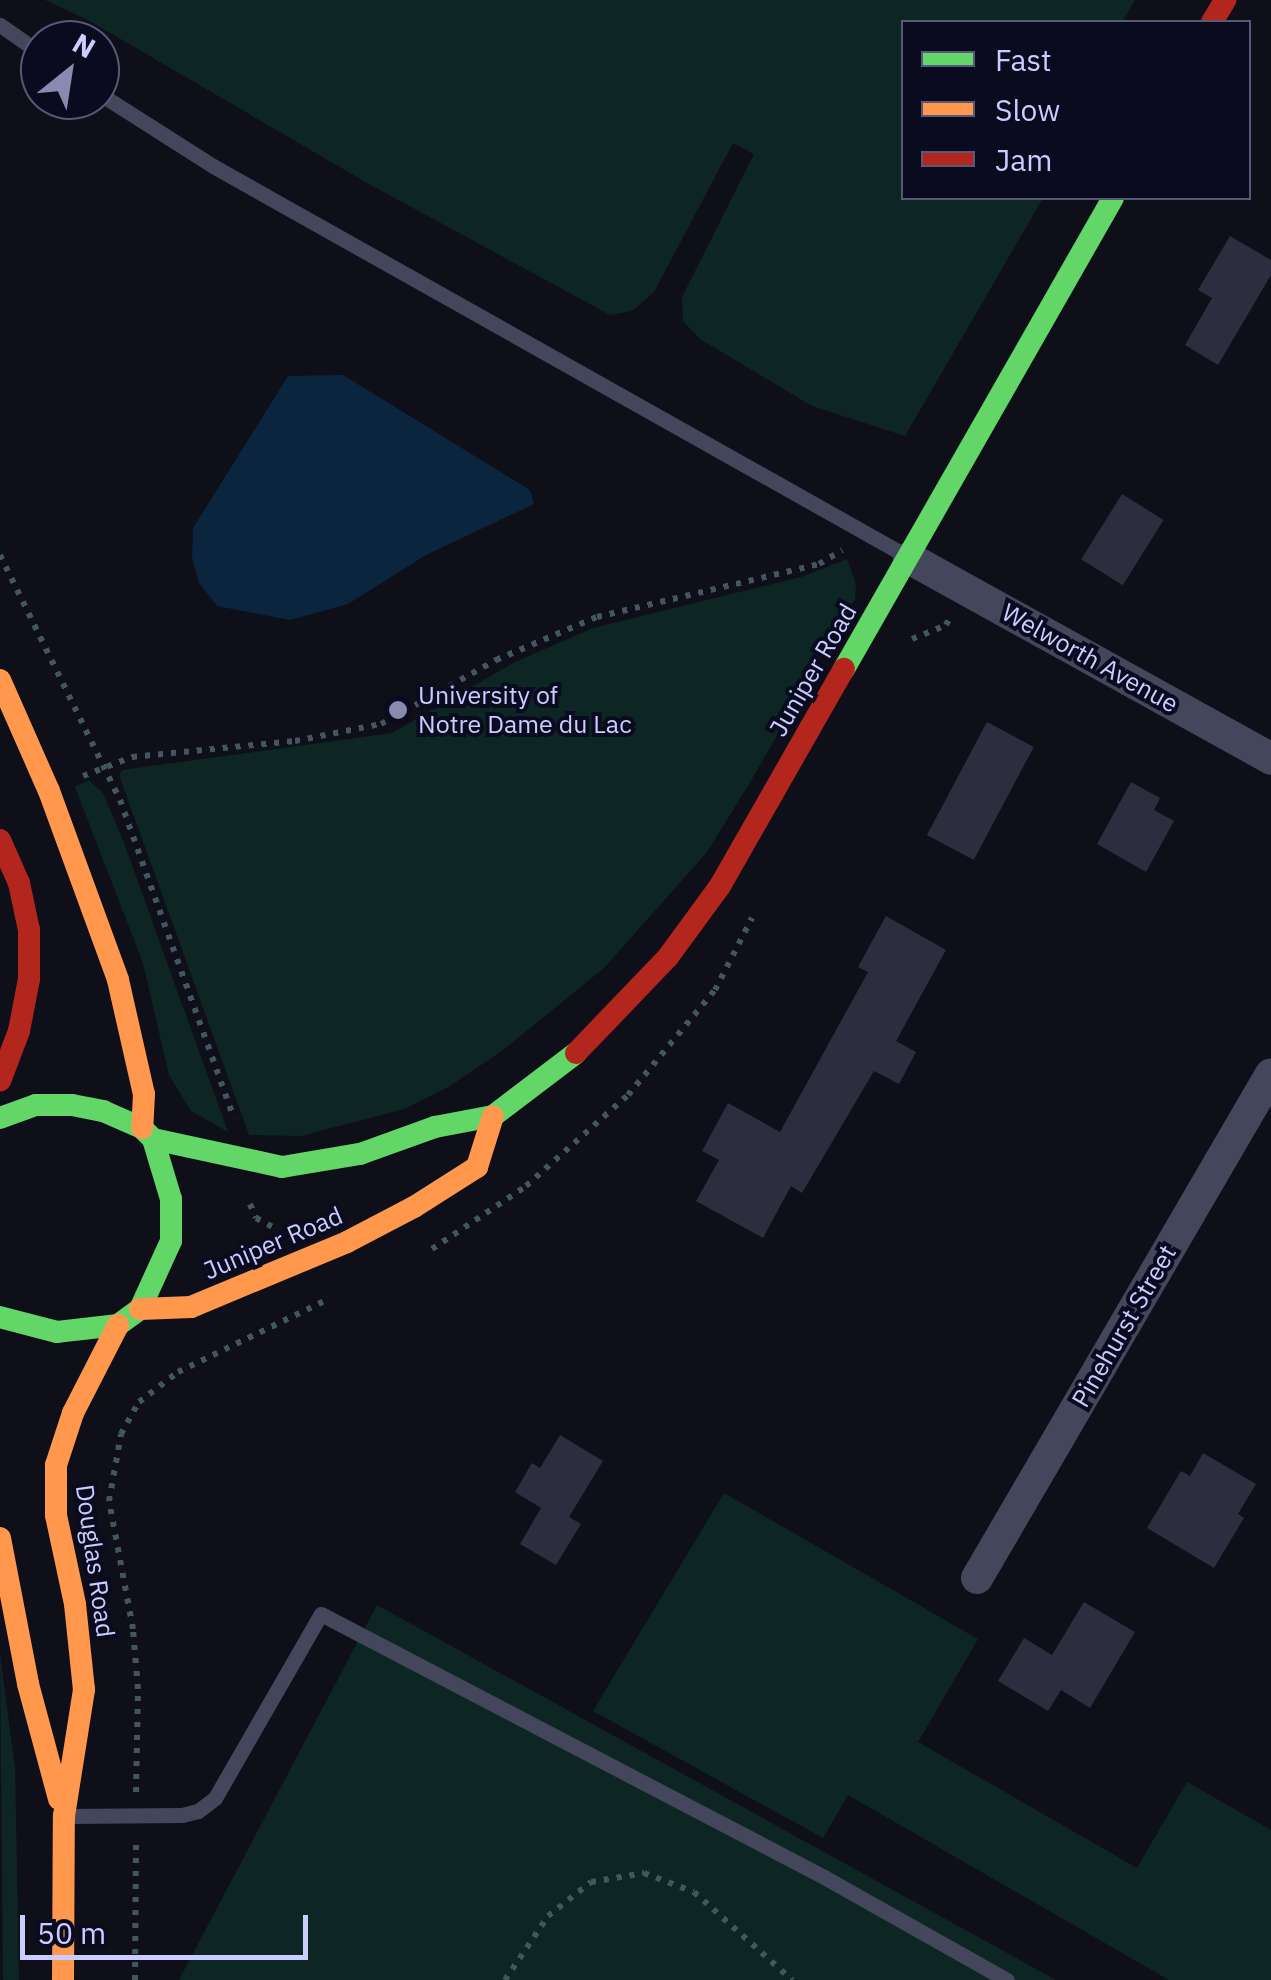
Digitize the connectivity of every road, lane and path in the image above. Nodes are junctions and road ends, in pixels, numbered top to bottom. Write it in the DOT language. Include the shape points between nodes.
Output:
graph roads {
  1 [pos="120,107"];
  2 [pos="1112,200"];
  3 [pos="856,528"];
  4 [pos="0,555"];
  5 [pos="909,558"];
  6 [pos="0,680"];
  7 [pos="1271,759"];
  8 [pos="106,766"];
  9 [pos="0,840"];
  10 [pos="1271,1074"];
  11 [pos="0,1080"];
  12 [pos="492,1116"];
  13 [pos="0,1118"];
  14 [pos="147,1133"];
  15 [pos="240,1137"];
  16 [pos="248,1198"];
  17 [pos="288,1235"];
  18 [pos="323,1301"];
  19 [pos="140,1309"];
  20 [pos="0,1317"];
  21 [pos="118,1325"];
  22 [pos="0,1538"];
  23 [pos="977,1578"];
  24 [pos="136,1813"];
  25 [pos="64,1816"];
  26 [pos="63,1980"];
  27 [pos="135,1980"];
  28 [pos="506,1980"];
  29 [pos="792,1980"];
  30 [pos="1007,1980"];
  1 -- 3 [label="lane"];
  2 -- 5 [label="street, Juniper Road"];
  3 -- 5 [label="lane"];
  3 -- 8 [label="path" via="839,556 598,616 496,660 381,724"];
  4 -- 8 [label="path"];
  5 -- 7 [label="street, Welworth Avenue"];
  5 -- 12 [label="street, Juniper Road" via="720,886 668,957 574,1055"];
  6 -- 14 [label="street" via="42,773 118,980"];
  8 -- 15 [label="path"];
  9 -- 11 [label="street" via="20,884 29,930 19,1031"];
  10 -- 23 [label="street, Pinehurst Street"];
  12 -- 14 [label="street, Juniper Road" via="436,1126 360,1154 282,1166 244,1162"];
  12 -- 19 [label="street, Juniper Road" via="476,1167 414,1207 191,1308"];
  13 -- 14 [label="street, Juniper Road" via="36,1105 72,1105 103,1111"];
  14 -- 19 [label="street" via="171,1199 171,1241"];
  16 -- 17 [label="path" via="256,1218"];
  18 -- 24 [label="path" via="178,1372 139,1402 122,1434 110,1501 134,1644"];
  19 -- 21 [label="street"];
  20 -- 21 [label="street" via="57,1332"];
  21 -- 25 [label="street, Douglas Road" via="72,1414 56,1465 56,1516 84,1690"];
  22 -- 25 [label="street, Douglas Road" via="28,1684"];
  24 -- 25 [label="lane"];
  24 -- 27 [label="path"];
  24 -- 30 [label="lane" via="182,1815 215,1798 321,1614"];
  25 -- 26 [label="street, Douglas Road"];
  28 -- 29 [label="path" via="548,1916 592,1882 644,1874 694,1892"];
}
